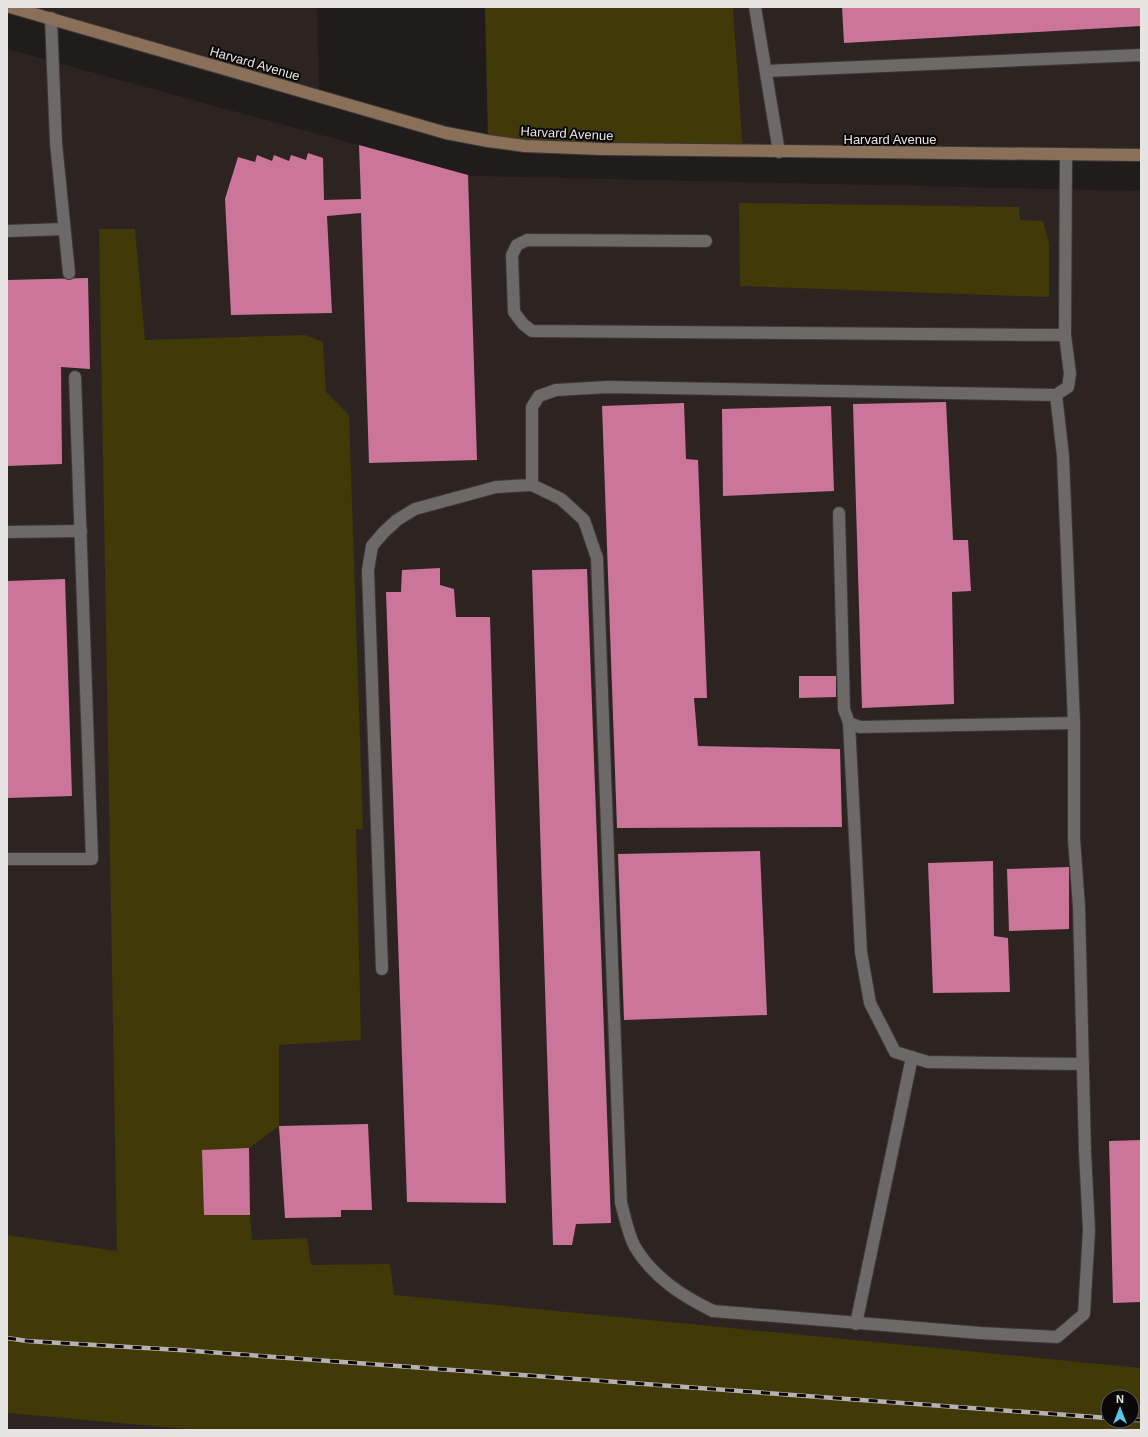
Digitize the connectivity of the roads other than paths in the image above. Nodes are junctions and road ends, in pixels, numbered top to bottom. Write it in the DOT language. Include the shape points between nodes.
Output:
graph roads {
  1 [pos="10,7"];
  2 [pos="755,7"];
  3 [pos="51,18"];
  4 [pos="1141,55"];
  5 [pos="766,71"];
  6 [pos="779,152"];
  7 [pos="1066,154"];
  8 [pos="1141,155"];
  9 [pos="64,229"];
  10 [pos="7,231"];
  11 [pos="706,241"];
  12 [pos="69,273"];
  13 [pos="1065,335"];
  14 [pos="76,377"];
  15 [pos="1056,395"];
  16 [pos="532,485"];
  17 [pos="839,513"];
  18 [pos="81,531"];
  19 [pos="7,532"];
  20 [pos="1074,723"];
  21 [pos="849,724"];
  22 [pos="7,859"];
  23 [pos="382,970"];
  24 [pos="912,1057"];
  25 [pos="1082,1064"];
  26 [pos="856,1324"];
  1 -- 3 [label="main road, Harvard Avenue"];
  2 -- 5 [label="lane"];
  3 -- 6 [label="main road, Harvard Avenue" via="446,133 488,141 525,146 602,150"];
  3 -- 9 [label="lane" via="56,143"];
  4 -- 5 [label="lane"];
  5 -- 6 [label="lane"];
  6 -- 7 [label="main road, Harvard Avenue"];
  7 -- 8 [label="main road, Harvard Avenue"];
  7 -- 13 [label="lane"];
  9 -- 10 [label="lane"];
  9 -- 12 [label="lane"];
  11 -- 13 [label="lane" via="527,240 518,245 512,255 514,312 532,331"];
  13 -- 15 [label="lane" via="1070,374 1068,387"];
  14 -- 18 [label="lane"];
  15 -- 16 [label="lane" via="608,387 556,390 540,396 532,407"];
  15 -- 20 [label="lane" via="1063,456"];
  16 -- 23 [label="lane" via="496,487 415,509 397,520 372,546 368,570"];
  16 -- 26 [label="lane" via="561,499 584,520 597,558 621,1202 635,1246 650,1267 674,1288 713,1311"];
  17 -- 21 [label="lane" via="844,709"];
  18 -- 19 [label="lane"];
  18 -- 22 [label="lane" via="92,859"];
  20 -- 21 [label="lane" via="860,727"];
  20 -- 25 [label="lane" via="1074,839 1079,907"];
  21 -- 24 [label="lane" via="861,952 870,1003 895,1052"];
  24 -- 25 [label="lane" via="928,1062"];
  24 -- 26 [label="lane"];
  25 -- 26 [label="lane" via="1089,1230 1084,1314 1057,1337"];
}
